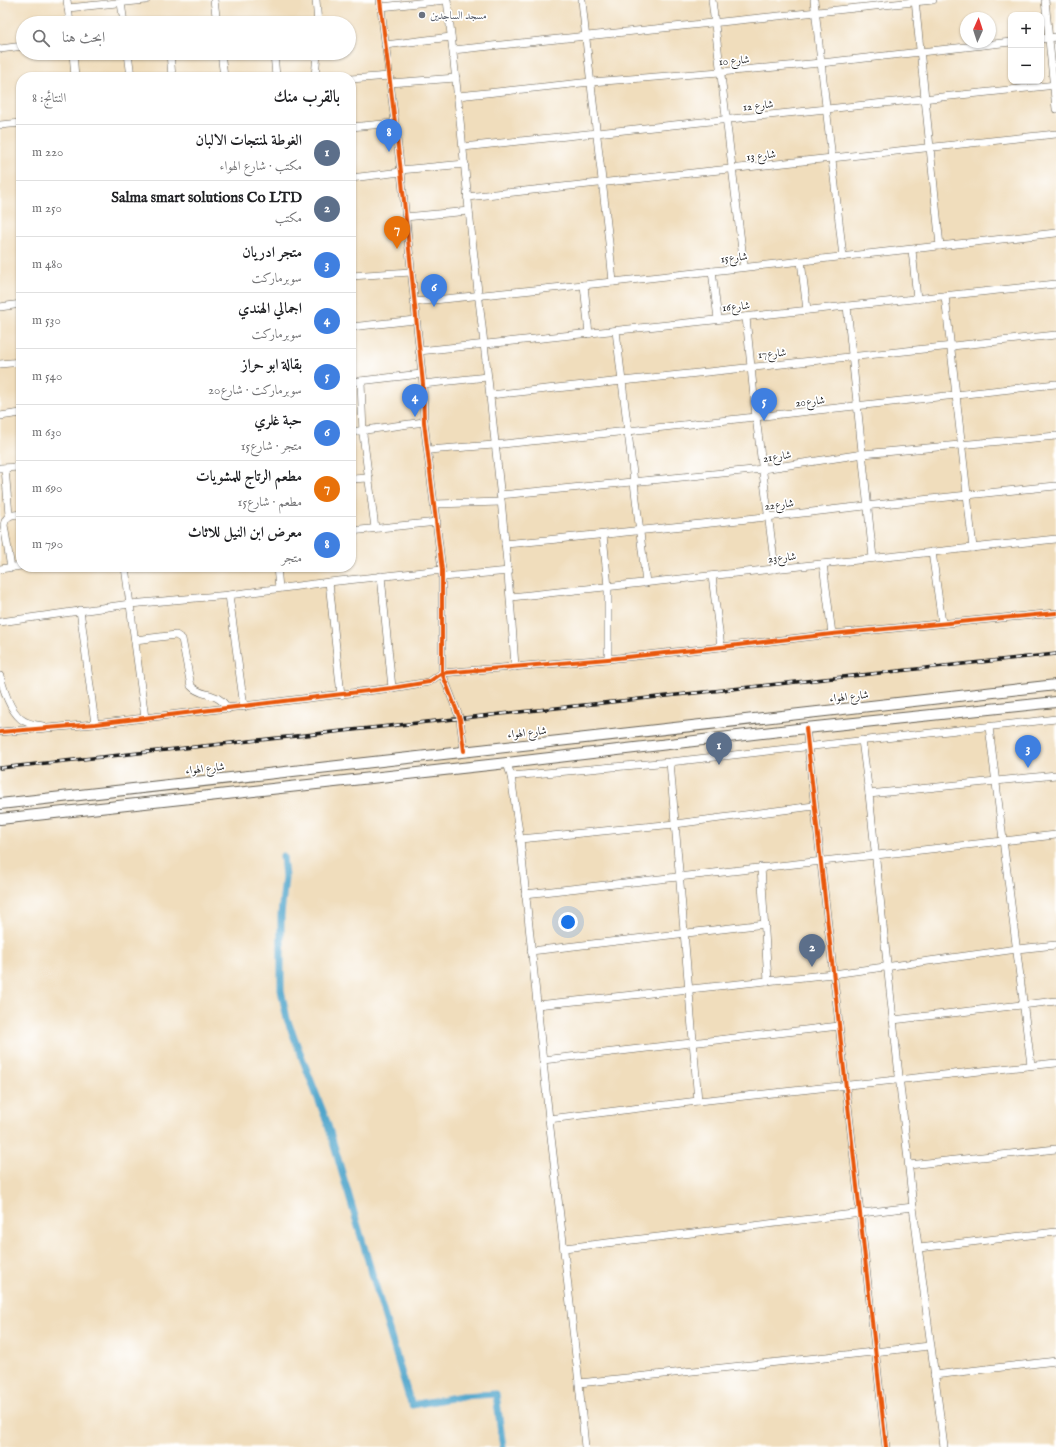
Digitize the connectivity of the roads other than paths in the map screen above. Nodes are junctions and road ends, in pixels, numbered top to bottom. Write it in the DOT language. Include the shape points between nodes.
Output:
graph roads {
  1 [pos="67,0"];
  2 [pos="146,0"];
  3 [pos="214,0"];
  4 [pos="316,0"];
  5 [pos="446,0"];
  6 [pos="582,0"];
  7 [pos="712,0"];
  8 [pos="814,0"];
  9 [pos="934,0"];
  10 [pos="1045,0"];
  11 [pos="915,1"];
  12 [pos="121,3"];
  13 [pos="381,4"];
  14 [pos="68,8"];
  15 [pos="815,12"];
  16 [pos="69,16"];
  17 [pos="123,16"];
  18 [pos="216,16"];
  19 [pos="317,16"];
  20 [pos="714,23"];
  21 [pos="586,36"];
  22 [pos="452,37"];
  23 [pos="1052,38"];
  24 [pos="1008,42"];
  25 [pos="385,45"];
  26 [pos="0,46"];
  27 [pos="16,46"];
  28 [pos="453,50"];
  29 [pos="920,52"];
  30 [pos="74,60"];
  31 [pos="129,60"];
  32 [pos="171,60"];
  33 [pos="222,60"];
  34 [pos="275,60"];
  35 [pos="316,60"];
  36 [pos="821,63"];
  37 [pos="75,72"];
  38 [pos="130,72"];
  39 [pos="172,72"];
  40 [pos="223,72"];
  41 [pos="276,72"];
  42 [pos="315,72"];
  43 [pos="720,72"];
  44 [pos="456,78"];
  45 [pos="356,79"];
  46 [pos="389,80"];
  47 [pos="591,82"];
  48 [pos="1055,85"];
  49 [pos="458,96"];
  50 [pos="925,98"];
  51 [pos="827,109"];
  52 [pos="1056,109"];
  53 [pos="726,119"];
  54 [pos="394,122"];
  55 [pos="16,123"];
  56 [pos="0,125"];
  57 [pos="356,126"];
  58 [pos="598,133"];
  59 [pos="1056,134"];
  60 [pos="463,147"];
  61 [pos="930,148"];
  62 [pos="833,158"];
  63 [pos="465,164"];
  64 [pos="732,169"];
  65 [pos="400,171"];
  66 [pos="356,177"];
  67 [pos="603,182"];
  68 [pos="467,197"];
  69 [pos="469,211"];
  70 [pos="405,217"];
  71 [pos="1056,233"];
  72 [pos="940,246"];
  73 [pos="912,250"];
  74 [pos="843,257"];
  75 [pos="801,261"];
  76 [pos="744,267"];
  77 [pos="712,271"];
  78 [pos="411,272"];
  79 [pos="356,276"];
  80 [pos="613,282"];
  81 [pos="1056,284"];
  82 [pos="584,285"];
  83 [pos="479,296"];
  84 [pos="945,296"];
  85 [pos="917,299"];
  86 [pos="414,302"];
  87 [pos="16,305"];
  88 [pos="846,306"];
  89 [pos="0,307"];
  90 [pos="807,310"];
  91 [pos="746,317"];
  92 [pos="718,319"];
  93 [pos="416,320"];
  94 [pos="356,326"];
  95 [pos="616,331"];
  96 [pos="589,334"];
  97 [pos="1056,334"];
  98 [pos="484,345"];
  99 [pos="951,346"];
  100 [pos="419,351"];
  101 [pos="852,357"];
  102 [pos="16,362"];
  103 [pos="0,364"];
  104 [pos="752,366"];
  105 [pos="421,374"];
  106 [pos="488,377"];
  107 [pos="361,381"];
  108 [pos="621,381"];
  109 [pos="356,382"];
  110 [pos="422,384"];
  111 [pos="1056,384"];
  112 [pos="490,395"];
  113 [pos="955,396"];
  114 [pos="858,407"];
  115 [pos="16,414"];
  116 [pos="0,416"];
  117 [pos="756,417"];
  118 [pos="424,422"];
  119 [pos="356,430"];
  120 [pos="363,430"];
  121 [pos="628,431"];
  122 [pos="1056,436"];
  123 [pos="494,445"];
  124 [pos="961,445"];
  125 [pos="428,450"];
  126 [pos="863,454"];
  127 [pos="16,467"];
  128 [pos="3,468"];
  129 [pos="763,469"];
  130 [pos="369,478"];
  131 [pos="356,479"];
  132 [pos="634,482"];
  133 [pos="1056,486"];
  134 [pos="967,494"];
  135 [pos="501,499"];
  136 [pos="435,504"];
  137 [pos="868,505"];
  138 [pos="16,514"];
  139 [pos="9,515"];
  140 [pos="769,517"];
  141 [pos="437,522"];
  142 [pos="375,528"];
  143 [pos="356,530"];
  144 [pos="640,530"];
  145 [pos="603,535"];
  146 [pos="1056,539"];
  147 [pos="505,544"];
  148 [pos="973,548"];
  149 [pos="932,552"];
  150 [pos="873,558"];
  151 [pos="823,564"];
  152 [pos="16,567"];
  153 [pos="11,568"];
  154 [pos="775,568"];
  155 [pos="0,569"];
  156 [pos="508,571"];
  157 [pos="126,572"];
  158 [pos="277,572"];
  159 [pos="443,574"];
  160 [pos="380,576"];
  161 [pos="712,576"];
  162 [pos="329,582"];
  163 [pos="646,583"];
  164 [pos="608,587"];
  165 [pos="279,588"];
  166 [pos="229,594"];
  167 [pos="511,597"];
  168 [pos="130,604"];
  169 [pos="80,610"];
  170 [pos="1056,613"];
  171 [pos="0,622"];
  172 [pos="942,623"];
  173 [pos="832,634"];
  174 [pos="135,640"];
  175 [pos="721,648"];
  176 [pos="608,659"];
  177 [pos="515,667"];
  178 [pos="442,673"];
  179 [pos="0,676"];
  180 [pos="1056,685"];
  181 [pos="392,688"];
  182 [pos="340,695"];
  183 [pos="1056,702"];
  184 [pos="244,707"];
  185 [pos="228,709"];
  186 [pos="146,718"];
  187 [pos="1056,719"];
  188 [pos="95,724"];
  189 [pos="989,726"];
  190 [pos="49,728"];
  191 [pos="806,728"];
  192 [pos="0,732"];
  193 [pos="862,740"];
  194 [pos="808,746"];
  195 [pos="464,751"];
  196 [pos="670,762"];
  197 [pos="507,763"];
  198 [pos="1056,775"];
  199 [pos="511,776"];
  200 [pos="996,782"];
  201 [pos="869,794"];
  202 [pos="0,804"];
  203 [pos="814,806"];
  204 [pos="0,819"];
  205 [pos="675,824"];
  206 [pos="1056,835"];
  207 [pos="520,839"];
  208 [pos="1003,840"];
  209 [pos="875,855"];
  210 [pos="820,861"];
  211 [pos="761,868"];
  212 [pos="679,877"];
  213 [pos="526,894"];
  214 [pos="765,924"];
  215 [pos="684,933"];
  216 [pos="1056,945"];
  217 [pos="1017,949"];
  218 [pos="531,951"];
  219 [pos="888,967"];
  220 [pos="833,974"];
  221 [pos="768,981"];
  222 [pos="689,988"];
  223 [pos="1056,1002"];
  224 [pos="537,1005"];
  225 [pos="1024,1005"];
  226 [pos="893,1020"];
  227 [pos="839,1026"];
  228 [pos="693,1042"];
  229 [pos="543,1060"];
  230 [pos="1056,1063"];
  231 [pos="1031,1065"];
  232 [pos="899,1080"];
  233 [pos="846,1086"];
  234 [pos="698,1101"];
  235 [pos="549,1119"];
  236 [pos="1056,1149"];
  237 [pos="909,1165"];
  238 [pos="913,1206"];
  239 [pos="860,1213"];
  240 [pos="1056,1232"];
  241 [pos="564,1248"];
  242 [pos="918,1248"];
  243 [pos="930,1346"];
  244 [pos="876,1352"];
  245 [pos="1056,1361"];
  246 [pos="934,1375"];
  247 [pos="579,1383"];
  248 [pos="585,1447"];
  249 [pos="886,1447"];
  250 [pos="944,1447"];
  1 -- 14 [label="street"];
  2 -- 12 [label="street"];
  3 -- 18 [label="street"];
  4 -- 19 [label="street"];
  5 -- 13 [label="street"];
  5 -- 22 [label="street"];
  6 -- 21 [label="street"];
  7 -- 20 [label="street"];
  8 -- 15 [label="street"];
  9 -- 11 [label="street"];
  10 -- 23 [label="street"];
  11 -- 15 [label="street"];
  11 -- 29 [label="street"];
  12 -- 14 [label="street"];
  12 -- 17 [label="street"];
  13 -- 25 [label="street"];
  14 -- 16 [label="street"];
  15 -- 20 [label="street"];
  15 -- 36 [label="street"];
  20 -- 21 [label="street"];
  20 -- 43 [label="street"];
  21 -- 28 [label="street"];
  21 -- 47 [label="street"];
  22 -- 25 [label="street"];
  22 -- 28 [label="street"];
  23 -- 48 [label="street"];
  24 -- 29 [label="street, شارع 10"];
  25 -- 46 [label="street"];
  26 -- 27 [label="street"];
  28 -- 44 [label="street"];
  29 -- 36 [label="street, شارع 10"];
  29 -- 50 [label="street"];
  30 -- 37 [label="street"];
  31 -- 38 [label="street"];
  32 -- 39 [label="street"];
  33 -- 40 [label="street"];
  34 -- 41 [label="street"];
  35 -- 42 [label="street"];
  36 -- 43 [label="street, شارع 10"];
  36 -- 51 [label="street"];
  43 -- 47 [label="street, شارع 10"];
  43 -- 53 [label="street"];
  44 -- 46 [label="street"];
  44 -- 49 [label="street"];
  45 -- 46 [label="street"];
  46 -- 54 [label="street"];
  47 -- 49 [label="street, شارع 10"];
  47 -- 58 [label="street"];
  48 -- 50 [label="street, شارع 12"];
  48 -- 52 [label="street"];
  49 -- 60 [label="street"];
  50 -- 51 [label="street, شارع 12"];
  50 -- 61 [label="street"];
  51 -- 53 [label="street, شارع 12"];
  51 -- 62 [label="street"];
  53 -- 58 [label="street, شارع 12"];
  53 -- 64 [label="street"];
  54 -- 57 [label="street"];
  54 -- 65 [label="street"];
  55 -- 56 [label="street"];
  58 -- 60 [label="street, شارع 12"];
  58 -- 67 [label="street"];
  59 -- 61 [label="street, شارع 13"];
  60 -- 63 [label="street"];
  61 -- 62 [label="street, شارع 13"];
  61 -- 72 [label="street"];
  62 -- 64 [label="street, شارع 13"];
  62 -- 74 [label="street"];
  63 -- 65 [label="street"];
  63 -- 68 [label="street"];
  64 -- 67 [label="street, شارع 13"];
  64 -- 76 [label="street"];
  65 -- 66 [label="street"];
  65 -- 70 [label="street"];
  67 -- 68 [label="street, شارع 13"];
  67 -- 80 [label="street"];
  68 -- 69 [label="street"];
  69 -- 70 [label="street"];
  69 -- 83 [label="street"];
  70 -- 78 [label="street"];
  71 -- 72 [label="street, شارع15"];
  72 -- 73 [label="street, شارع15"];
  73 -- 74 [label="street, شارع15"];
  73 -- 85 [label="street"];
  74 -- 75 [label="street, شارع15"];
  75 -- 76 [label="street, شارع15"];
  75 -- 90 [label="street"];
  76 -- 77 [label="street, شارع15"];
  77 -- 80 [label="street, شارع15"];
  77 -- 92 [label="street"];
  78 -- 79 [label="street"];
  78 -- 86 [label="street"];
  80 -- 82 [label="street, شارع15"];
  81 -- 84 [label="street, شارع16"];
  82 -- 83 [label="street, شارع15"];
  82 -- 96 [label="street"];
  83 -- 86 [label="street, شارع15"];
  83 -- 98 [label="street"];
  84 -- 85 [label="street, شارع16"];
  84 -- 99 [label="street"];
  85 -- 88 [label="street, شارع16"];
  86 -- 93 [label="street"];
  87 -- 89 [label="street"];
  88 -- 90 [label="street, شارع16"];
  88 -- 101 [label="street"];
  90 -- 91 [label="street, شارع16"];
  91 -- 92 [label="street, شارع16"];
  91 -- 104 [label="street"];
  92 -- 95 [label="street, شارع16"];
  93 -- 94 [label="street"];
  93 -- 100 [label="street"];
  95 -- 96 [label="street, شارع16"];
  95 -- 108 [label="street"];
  96 -- 98 [label="street, شارع16"];
  97 -- 99 [label="street, شارع17"];
  98 -- 100 [label="street, شارع16"];
  98 -- 106 [label="street"];
  99 -- 101 [label="street, شارع17"];
  99 -- 113 [label="street"];
  100 -- 105 [label="street"];
  101 -- 104 [label="street, شارع17"];
  101 -- 114 [label="street"];
  102 -- 103 [label="street"];
  104 -- 108 [label="street, شارع17"];
  104 -- 117 [label="street"];
  105 -- 107 [label="street"];
  105 -- 110 [label="street"];
  106 -- 110 [label="street"];
  106 -- 112 [label="street"];
  107 -- 109 [label="street"];
  107 -- 120 [label="street"];
  108 -- 112 [label="street, شارع17"];
  108 -- 121 [label="street"];
  110 -- 118 [label="street"];
  111 -- 113 [label="street, شارع20"];
  112 -- 123 [label="street"];
  113 -- 114 [label="street, شارع20"];
  113 -- 124 [label="street"];
  114 -- 117 [label="street, شارع20"];
  114 -- 126 [label="street"];
  115 -- 116 [label="street"];
  117 -- 121 [label="street, شارع20"];
  117 -- 129 [label="street"];
  118 -- 120 [label="street"];
  118 -- 125 [label="street"];
  119 -- 120 [label="street"];
  120 -- 130 [label="street"];
  121 -- 123 [label="street, شارع20"];
  121 -- 132 [label="street"];
  122 -- 124 [label="street, شارع21"];
  123 -- 125 [label="street, شارع20"];
  123 -- 135 [label="street"];
  124 -- 126 [label="street, شارع21"];
  124 -- 134 [label="street"];
  125 -- 136 [label="street"];
  126 -- 129 [label="street, شارع21"];
  126 -- 137 [label="street"];
  127 -- 128 [label="street"];
  128 -- 139 [label="street"];
  129 -- 132 [label="street, شارع21"];
  129 -- 140 [label="street"];
  130 -- 131 [label="street"];
  130 -- 142 [label="street"];
  132 -- 135 [label="street, شارع21"];
  132 -- 144 [label="street"];
  133 -- 134 [label="street, شارع22"];
  134 -- 137 [label="street, شارع22"];
  134 -- 148 [label="street"];
  135 -- 136 [label="street, شارع21"];
  135 -- 147 [label="street"];
  136 -- 141 [label="street"];
  137 -- 140 [label="street, شارع22"];
  137 -- 150 [label="street"];
  138 -- 139 [label="street"];
  139 -- 153 [label="street" via="4,526"];
  140 -- 144 [label="street, شارع22"];
  140 -- 154 [label="street"];
  141 -- 142 [label="street"];
  141 -- 159 [label="street"];
  142 -- 143 [label="street"];
  144 -- 145 [label="street, شارع22"];
  144 -- 163 [label="street"];
  145 -- 147 [label="street, شارع22"];
  145 -- 164 [label="street"];
  146 -- 148 [label="street, شارع23"];
  147 -- 156 [label="street"];
  148 -- 149 [label="street, شارع23"];
  149 -- 150 [label="street, شارع23"];
  149 -- 172 [label="street"];
  150 -- 151 [label="street, شارع23"];
  151 -- 154 [label="street, شارع23"];
  151 -- 173 [label="street"];
  152 -- 153 [label="street"];
  153 -- 155 [label="street"];
  154 -- 161 [label="street, شارع23"];
  156 -- 159 [label="street"];
  156 -- 167 [label="street"];
  157 -- 168 [label="street"];
  158 -- 165 [label="street"];
  159 -- 160 [label="street"];
  159 -- 178 [label="street"];
  160 -- 162 [label="street"];
  160 -- 181 [label="street"];
  161 -- 163 [label="street, شارع23"];
  161 -- 175 [label="street"];
  162 -- 165 [label="street"];
  162 -- 182 [label="street"];
  163 -- 164 [label="street, شارع23"];
  164 -- 167 [label="street, شارع23"];
  164 -- 176 [label="street"];
  165 -- 166 [label="street"];
  166 -- 168 [label="street"];
  166 -- 184 [label="street"];
  167 -- 177 [label="street"];
  168 -- 169 [label="street"];
  168 -- 174 [label="street"];
  169 -- 171 [label="street"];
  169 -- 188 [label="street"];
  170 -- 172 [label="street"];
  172 -- 173 [label="street"];
  173 -- 175 [label="street"];
  174 -- 185 [label="street" via="176,635 181,637 191,686 197,691 220,699"];
  174 -- 186 [label="street"];
  175 -- 176 [label="street"];
  176 -- 177 [label="street"];
  177 -- 178 [label="street"];
  178 -- 181 [label="street" via="429,682"];
  178 -- 195 [label="street" via="460,718"];
  179 -- 190 [label="street" via="10,704 21,720"];
  180 -- 195 [label="highway, شارع الهواء"];
  181 -- 182 [label="street"];
  182 -- 184 [label="street"];
  183 -- 191 [label="highway"];
  184 -- 185 [label="street"];
  185 -- 186 [label="street"];
  186 -- 188 [label="street"];
  187 -- 189 [label="street"];
  188 -- 190 [label="street"];
  189 -- 193 [label="street"];
  189 -- 200 [label="street"];
  190 -- 192 [label="street"];
  191 -- 194 [label="street"];
  191 -- 197 [label="highway"];
  193 -- 194 [label="street"];
  193 -- 201 [label="street"];
  194 -- 196 [label="street"];
  194 -- 203 [label="street"];
  195 -- 202 [label="highway, شارع الهواء"];
  196 -- 199 [label="street"];
  196 -- 205 [label="street"];
  197 -- 199 [label="street"];
  197 -- 204 [label="highway"];
  198 -- 200 [label="street"];
  199 -- 207 [label="street"];
  200 -- 201 [label="street"];
  200 -- 208 [label="street"];
  201 -- 209 [label="street"];
  203 -- 205 [label="street"];
  203 -- 210 [label="street"];
  205 -- 207 [label="street"];
  205 -- 212 [label="street"];
  206 -- 208 [label="street"];
  207 -- 213 [label="street"];
  208 -- 209 [label="street"];
  208 -- 217 [label="street"];
  209 -- 210 [label="street"];
  209 -- 219 [label="street"];
  210 -- 211 [label="street"];
  210 -- 220 [label="street"];
  211 -- 212 [label="street"];
  211 -- 214 [label="street"];
  212 -- 213 [label="street"];
  212 -- 215 [label="street"];
  213 -- 218 [label="street"];
  214 -- 215 [label="street"];
  214 -- 221 [label="street"];
  215 -- 218 [label="street"];
  215 -- 222 [label="street"];
  216 -- 217 [label="street"];
  217 -- 219 [label="street"];
  217 -- 225 [label="street"];
  218 -- 224 [label="street"];
  219 -- 220 [label="street"];
  219 -- 226 [label="street"];
  220 -- 221 [label="street"];
  220 -- 227 [label="street"];
  221 -- 222 [label="street"];
  222 -- 224 [label="street"];
  222 -- 228 [label="street"];
  223 -- 225 [label="street"];
  224 -- 229 [label="street"];
  225 -- 226 [label="street"];
  225 -- 231 [label="street"];
  226 -- 232 [label="street"];
  227 -- 228 [label="street"];
  227 -- 233 [label="street"];
  228 -- 229 [label="street"];
  228 -- 234 [label="street"];
  229 -- 235 [label="street"];
  230 -- 231 [label="street"];
  231 -- 232 [label="street"];
  232 -- 233 [label="street"];
  232 -- 237 [label="street"];
  233 -- 234 [label="street"];
  233 -- 239 [label="street"];
  234 -- 235 [label="street"];
  235 -- 241 [label="street"];
  236 -- 237 [label="street"];
  237 -- 238 [label="street"];
  238 -- 239 [label="street"];
  238 -- 242 [label="street"];
  239 -- 241 [label="street"];
  239 -- 244 [label="street"];
  240 -- 242 [label="street"];
  241 -- 247 [label="street"];
  242 -- 243 [label="street"];
  243 -- 244 [label="street"];
  243 -- 246 [label="street"];
  244 -- 247 [label="street"];
  244 -- 249 [label="street"];
  245 -- 246 [label="street"];
  246 -- 250 [label="street"];
  247 -- 248 [label="street"];
}
